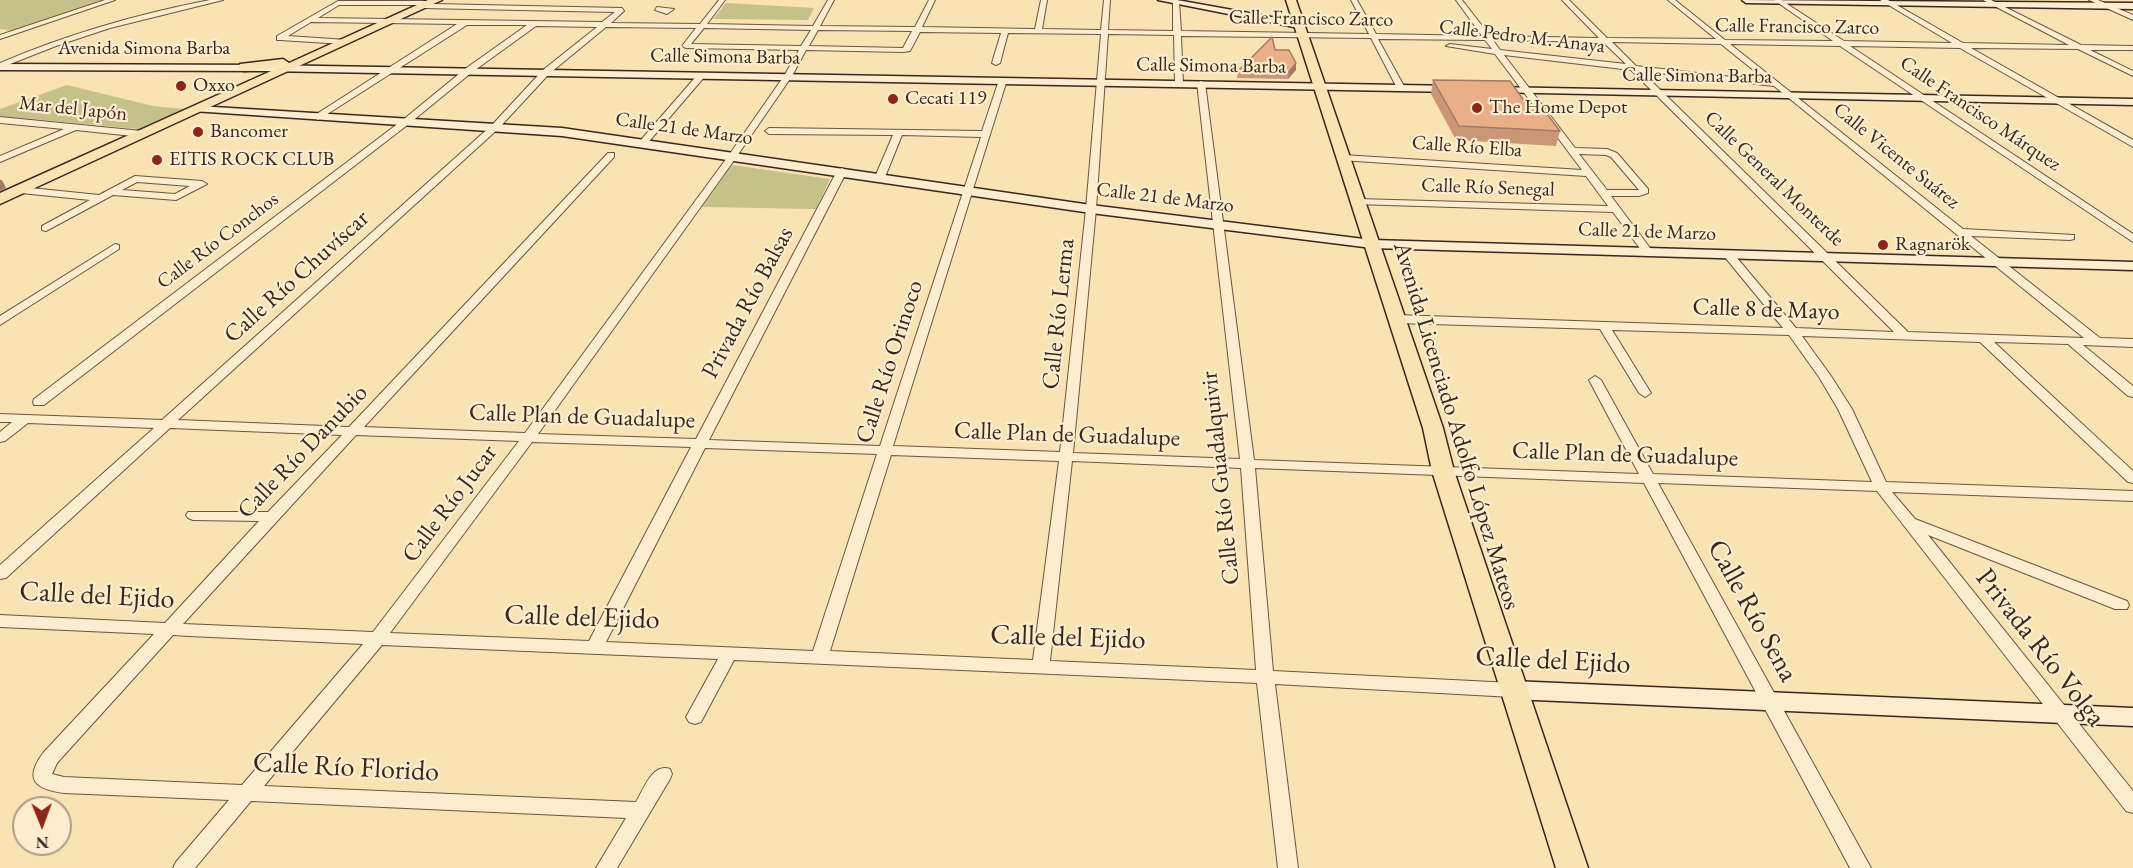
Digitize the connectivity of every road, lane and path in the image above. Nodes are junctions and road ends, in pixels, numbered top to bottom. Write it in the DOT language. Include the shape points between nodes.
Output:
graph roads {
  1 [pos="112,0"];
  2 [pos="220,0"];
  3 [pos="722,0"];
  4 [pos="831,0"];
  5 [pos="932,0"];
  6 [pos="1044,0"];
  7 [pos="1107,0"];
  8 [pos="1162,0"];
  9 [pos="1291,0"];
  10 [pos="1354,0"];
  11 [pos="1459,0"];
  12 [pos="1565,0"];
  13 [pos="1671,0"];
  14 [pos="1746,0"];
  15 [pos="1778,0"];
  16 [pos="2092,0"];
  17 [pos="1885,1"];
  18 [pos="1176,2"];
  19 [pos="1990,2"];
  20 [pos="430,3"];
  21 [pos="2104,6"];
  22 [pos="2133,6"];
  23 [pos="668,12"];
  24 [pos="2133,18"];
  25 [pos="308,20"];
  26 [pos="390,21"];
  27 [pos="466,22"];
  28 [pos="535,23"];
  29 [pos="605,24"];
  30 [pos="655,25"];
  31 [pos="700,26"];
  32 [pos="816,27"];
  33 [pos="918,28"];
  34 [pos="1005,30"];
  35 [pos="1301,30"];
  36 [pos="1038,31"];
  37 [pos="1105,32"];
  38 [pos="1176,33"];
  39 [pos="1,36"];
  40 [pos="1373,36"];
  41 [pos="1488,39"];
  42 [pos="1606,40"];
  43 [pos="344,42"];
  44 [pos="1723,42"];
  45 [pos="1843,44"];
  46 [pos="1962,46"];
  47 [pos="2081,48"];
  48 [pos="2133,48"];
  49 [pos="803,50"];
  50 [pos="1498,52"];
  51 [pos="310,58"];
  52 [pos="996,63"];
  53 [pos="1633,67"];
  54 [pos="2,68"];
  55 [pos="248,68"];
  56 [pos="288,68"];
  57 [pos="390,70"];
  58 [pos="468,71"];
  59 [pos="546,72"];
  60 [pos="2133,74"];
  61 [pos="702,75"];
  62 [pos="788,76"];
  63 [pos="260,80"];
  64 [pos="1003,80"];
  65 [pos="1100,81"];
  66 [pos="1179,83"];
  67 [pos="1202,83"];
  68 [pos="1775,84"];
  69 [pos="1320,86"];
  70 [pos="1401,88"];
  71 [pos="1527,91"];
  72 [pos="1659,93"];
  73 [pos="1791,96"];
  74 [pos="1925,99"];
  75 [pos="2058,101"];
  76 [pos="2133,102"];
  77 [pos="197,110"];
  78 [pos="318,117"];
  79 [pos="0,120"];
  80 [pos="12,121"];
  81 [pos="407,121"];
  82 [pos="0,126"];
  83 [pos="75,127"];
  84 [pos="495,127"];
  85 [pos="769,131"];
  86 [pos="899,132"];
  87 [pos="142,134"];
  88 [pos="986,134"];
  89 [pos="643,143"];
  90 [pos="2133,144"];
  91 [pos="1573,151"];
  92 [pos="611,155"];
  93 [pos="732,157"];
  94 [pos="1343,158"];
  95 [pos="0,159"];
  96 [pos="842,171"];
  97 [pos="1588,173"];
  98 [pos="880,177"];
  99 [pos="21,190"];
  100 [pos="968,190"];
  101 [pos="1604,193"];
  102 [pos="107,195"];
  103 [pos="0,199"];
  104 [pos="1358,202"];
  105 [pos="1091,209"];
  106 [pos="1616,209"];
  107 [pos="1219,225"];
  108 [pos="46,228"];
  109 [pos="1960,232"];
  110 [pos="2070,237"];
  111 [pos="2133,239"];
  112 [pos="1372,244"];
  113 [pos="115,247"];
  114 [pos="1648,252"];
  115 [pos="1728,254"];
  116 [pos="1826,257"];
  117 [pos="1998,262"];
  118 [pos="2133,266"];
  119 [pos="1397,319"];
  120 [pos="0,321"];
  121 [pos="1604,326"];
  122 [pos="1793,332"];
  123 [pos="1905,336"];
  124 [pos="1983,338"];
  125 [pos="2071,341"];
  126 [pos="2097,342"];
  127 [pos="2133,343"];
  128 [pos="1595,380"];
  129 [pos="1645,393"];
  130 [pos="2133,393"];
  131 [pos="39,402"];
  132 [pos="0,418"];
  133 [pos="25,419"];
  134 [pos="165,424"];
  135 [pos="355,431"];
  136 [pos="0,438"];
  137 [pos="528,438"];
  138 [pos="700,444"];
  139 [pos="885,451"];
  140 [pos="1066,457"];
  141 [pos="1248,464"];
  142 [pos="1443,471"];
  143 [pos="1649,478"];
  144 [pos="2133,479"];
  145 [pos="1881,487"];
  146 [pos="2133,496"];
  147 [pos="193,515"];
  148 [pos="272,517"];
  149 [pos="1908,522"];
  150 [pos="0,574"];
  151 [pos="2121,605"];
  152 [pos="0,621"];
  153 [pos="169,629"];
  154 [pos="376,640"];
  155 [pos="594,648"];
  156 [pos="729,654"];
  157 [pos="819,658"];
  158 [pos="1041,667"];
  159 [pos="1264,676"];
  160 [pos="1512,690"];
  161 [pos="1770,701"];
  162 [pos="2059,713"];
  163 [pos="695,717"];
  164 [pos="2133,717"];
  165 [pos="663,774"];
  166 [pos="50,783"];
  167 [pos="246,792"];
  168 [pos="2133,805"];
  169 [pos="639,810"];
  170 [pos="183,868"];
  171 [pos="606,868"];
  172 [pos="1288,868"];
  173 [pos="1572,868"];
  174 [pos="1860,868"];
  1 -- 39 [label="street"];
  2 -- 54 [label="street" via="134,18 38,50"];
  3 -- 31 [label="street"];
  4 -- 32 [label="street, Calle Río Jucar"];
  5 -- 33 [label="street"];
  6 -- 36 [label="street"];
  7 -- 37 [label="street, Calle Río Lerma"];
  8 -- 18 [label="street"];
  9 -- 35 [label="main road, Avenida Licenciado Adolfo López Mateos"];
  10 -- 40 [label="street"];
  11 -- 41 [label="street"];
  12 -- 42 [label="street, Calle General Monterde"];
  13 -- 44 [label="street, Calle Vicente Suárez"];
  14 -- 15 [label="street"];
  15 -- 17 [label="street"];
  15 -- 45 [label="street, Calle Francisco Márquez"];
  16 -- 21 [label="street"];
  17 -- 19 [label="street"];
  17 -- 46 [label="street"];
  18 -- 35 [label="street"];
  18 -- 38 [label="street"];
  19 -- 21 [label="street"];
  19 -- 47 [label="street"];
  20 -- 25 [label="street" via="340,2"];
  20 -- 26 [label="main road"];
  20 -- 29 [label="street, Calle Río Chuvíscar" via="622,10"];
  21 -- 22 [label="street"];
  21 -- 24 [label="street"];
  23 -- 30 [label="street"];
  25 -- 26 [label="street, Calle Francisco Zarco"];
  25 -- 43 [label="street" via="280,38"];
  26 -- 27 [label="street, Calle Francisco Zarco"];
  26 -- 43 [label="main road"];
  27 -- 28 [label="street, Calle Francisco Zarco"];
  27 -- 57 [label="street"];
  28 -- 29 [label="street, Calle Francisco Zarco"];
  28 -- 58 [label="street, Calle Río Conchos"];
  29 -- 30 [label="street, Calle Francisco Zarco"];
  29 -- 59 [label="street, Calle Río Chuvíscar"];
  30 -- 31 [label="street, Calle Francisco Zarco"];
  31 -- 32 [label="street, Calle Francisco Zarco"];
  31 -- 49 [label="street" via="688,47"];
  32 -- 33 [label="street, Calle Francisco Zarco"];
  32 -- 49 [label="street, Calle Río Jucar"];
  33 -- 34 [label="street, Calle Francisco Zarco"];
  33 -- 49 [label="street" via="903,50"];
  34 -- 36 [label="street, Calle Francisco Zarco"];
  34 -- 52 [label="street"];
  35 -- 38 [label="street, Calle Francisco Zarco"];
  35 -- 40 [label="street, Calle Francisco Zarco"];
  35 -- 69 [label="main road, Avenida Licenciado Adolfo López Mateos"];
  36 -- 37 [label="street, Calle Francisco Zarco"];
  37 -- 38 [label="street, Calle Francisco Zarco"];
  37 -- 65 [label="street, Calle Río Lerma"];
  38 -- 66 [label="street"];
  40 -- 41 [label="street, Calle Francisco Zarco"];
  40 -- 50 [label="street, Calle Pedro M. Anaya"];
  40 -- 70 [label="street"];
  41 -- 42 [label="street, Calle Francisco Zarco"];
  41 -- 50 [label="street"];
  42 -- 44 [label="street, Calle Francisco Zarco"];
  42 -- 53 [label="street, Calle General Monterde"];
  43 -- 51 [label="main road"];
  44 -- 45 [label="street, Calle Francisco Zarco"];
  44 -- 68 [label="street, Calle Vicente Suárez"];
  45 -- 46 [label="street, Calle Francisco Zarco"];
  45 -- 74 [label="street, Calle Francisco Márquez"];
  46 -- 47 [label="street, Calle Francisco Zarco"];
  46 -- 75 [label="street"];
  47 -- 48 [label="street, Calle Francisco Zarco"];
  47 -- 60 [label="street"];
  49 -- 62 [label="street, Calle Río Jucar"];
  50 -- 53 [label="street, Calle Pedro M. Anaya"];
  50 -- 71 [label="street"];
  51 -- 55 [label="main road"];
  51 -- 56 [label="main road"];
  53 -- 68 [label="street, Calle Pedro M. Anaya"];
  53 -- 72 [label="street, Calle General Monterde"];
  54 -- 55 [label="street, Avenida Simona Barba"];
  55 -- 56 [label="street, Avenida Simona Barba"];
  55 -- 63 [label="main road"];
  56 -- 57 [label="street, Calle Simona Barba"];
  56 -- 63 [label="main road"];
  57 -- 58 [label="street, Calle Simona Barba"];
  57 -- 78 [label="street"];
  58 -- 59 [label="street, Calle Simona Barba"];
  58 -- 81 [label="street, Calle Río Conchos"];
  59 -- 61 [label="street, Calle Simona Barba"];
  59 -- 84 [label="street, Calle Río Chuvíscar"];
  61 -- 62 [label="street, Calle Simona Barba"];
  61 -- 89 [label="street"];
  62 -- 64 [label="street, Calle Simona Barba"];
  62 -- 93 [label="street, Calle Río Jucar"];
  63 -- 77 [label="main road"];
  64 -- 65 [label="street, Calle Simona Barba"];
  64 -- 88 [label="street, Calle Río Orinoco"];
  65 -- 66 [label="street, Calle Simona Barba"];
  65 -- 105 [label="street, Calle Río Lerma"];
  66 -- 67 [label="street, Calle Simona Barba"];
  67 -- 69 [label="street, Calle Simona Barba"];
  67 -- 107 [label="street, Calle Río Guadalquivir"];
  68 -- 73 [label="street, Calle Vicente Suárez"];
  69 -- 70 [label="street, Calle Simona Barba"];
  69 -- 94 [label="main road, Avenida Licenciado Adolfo López Mateos"];
  70 -- 71 [label="street, Calle Simona Barba"];
  71 -- 72 [label="street, Calle Simona Barba"];
  71 -- 91 [label="street"];
  72 -- 73 [label="street, Calle Simona Barba"];
  72 -- 116 [label="street, Calle General Monterde"];
  73 -- 74 [label="street, Calle Simona Barba"];
  73 -- 109 [label="street, Calle Vicente Suárez"];
  74 -- 75 [label="street, Calle Simona Barba"];
  74 -- 111 [label="street, Calle Francisco Márquez"];
  75 -- 76 [label="street, Calle Simona Barba"];
  75 -- 90 [label="street"];
  77 -- 78 [label="street, Calle 21 de Marzo"];
  77 -- 87 [label="main road"];
  78 -- 81 [label="street, Calle 21 de Marzo"];
  79 -- 80 [label="street, Mar del Japón"];
  80 -- 82 [label="street"];
  80 -- 83 [label="street, Mar del Japón"];
  81 -- 84 [label="street, Calle 21 de Marzo"];
  81 -- 131 [label="street, Calle Río Conchos"];
  83 -- 87 [label="street, Mar del Japón"];
  83 -- 95 [label="street"];
  84 -- 89 [label="street, Calle 21 de Marzo"];
  84 -- 134 [label="street, Calle Río Chuvíscar"];
  85 -- 86 [label="street"];
  86 -- 88 [label="street"];
  86 -- 98 [label="street"];
  87 -- 99 [label="main road"];
  88 -- 100 [label="street, Calle Río Orinoco"];
  89 -- 93 [label="street, Calle 21 de Marzo"];
  91 -- 97 [label="street"];
  91 -- 101 [label="street" via="1611,153 1645,191"];
  92 -- 135 [label="street, Calle Río Danubio"];
  93 -- 96 [label="street, Calle 21 de Marzo"];
  93 -- 137 [label="street, Calle Río Jucar"];
  94 -- 97 [label="street, Calle Río Elba"];
  94 -- 104 [label="main road, Avenida Licenciado Adolfo López Mateos"];
  96 -- 98 [label="street, Calle 21 de Marzo"];
  96 -- 138 [label="street, Privada Río Balsas"];
  97 -- 101 [label="street"];
  98 -- 100 [label="street, Calle 21 de Marzo"];
  99 -- 102 [label="street"];
  99 -- 103 [label="main road"];
  100 -- 105 [label="street, Calle 21 de Marzo"];
  100 -- 139 [label="street, Calle Río Orinoco"];
  101 -- 106 [label="street"];
  102 -- 102 [label="street" via="137,178 202,184 174,197"];
  102 -- 108 [label="street"];
  104 -- 106 [label="street, Calle Río Senegal"];
  104 -- 112 [label="main road, Avenida Licenciado Adolfo López Mateos"];
  105 -- 107 [label="street, Calle 21 de Marzo"];
  105 -- 140 [label="street, Calle Río Lerma"];
  106 -- 114 [label="street"];
  107 -- 112 [label="street, Calle 21 de Marzo"];
  107 -- 141 [label="street, Calle Río Guadalquivir"];
  109 -- 110 [label="street"];
  109 -- 117 [label="street, Calle Vicente Suárez"];
  112 -- 114 [label="street, Calle 21 de Marzo"];
  112 -- 119 [label="main road, Avenida Licenciado Adolfo López Mateos"];
  113 -- 120 [label="street"];
  114 -- 115 [label="street, Calle 21 de Marzo"];
  115 -- 116 [label="street, Calle 21 de Marzo"];
  115 -- 122 [label="street, Privada Río Volga"];
  116 -- 117 [label="street, Calle 21 de Marzo"];
  116 -- 123 [label="street, Calle General Monterde"];
  117 -- 118 [label="street, Calle 21 de Marzo"];
  117 -- 126 [label="street, Calle Vicente Suárez"];
  119 -- 121 [label="street, Calle 8 de Mayo"];
  119 -- 142 [label="main road, Avenida Licenciado Adolfo López Mateos"];
  121 -- 122 [label="street, Calle 8 de Mayo"];
  121 -- 129 [label="street"];
  122 -- 123 [label="street, Calle 8 de Mayo"];
  122 -- 145 [label="street, Privada Río Volga" via="1845,409"];
  123 -- 124 [label="street, Calle 8 de Mayo"];
  124 -- 125 [label="street, Calle 8 de Mayo"];
  124 -- 144 [label="street"];
  125 -- 126 [label="street, Calle 8 de Mayo"];
  125 -- 130 [label="street"];
  126 -- 127 [label="street, Calle 8 de Mayo"];
  128 -- 143 [label="street, Calle Río Sena"];
  132 -- 133 [label="street, Calle Plan de Guadalupe"];
  133 -- 134 [label="street, Calle Plan de Guadalupe"];
  133 -- 136 [label="street"];
  134 -- 135 [label="street, Calle Plan de Guadalupe"];
  134 -- 150 [label="street, Calle Río Chuvíscar"];
  135 -- 137 [label="street, Calle Plan de Guadalupe"];
  135 -- 148 [label="street, Calle Río Danubio"];
  137 -- 138 [label="street, Calle Plan de Guadalupe"];
  137 -- 154 [label="street, Calle Río Jucar"];
  138 -- 139 [label="street, Calle Plan de Guadalupe"];
  138 -- 155 [label="street, Privada Río Balsas"];
  139 -- 140 [label="street, Calle Plan de Guadalupe"];
  139 -- 157 [label="street, Calle Río Orinoco"];
  140 -- 141 [label="street, Calle Plan de Guadalupe"];
  140 -- 158 [label="street, Calle Río Lerma"];
  141 -- 142 [label="street, Calle Plan de Guadalupe"];
  141 -- 159 [label="street, Calle Río Guadalquivir"];
  142 -- 143 [label="street, Calle Plan de Guadalupe"];
  142 -- 160 [label="main road, Avenida Licenciado Adolfo López Mateos"];
  143 -- 145 [label="street, Calle Plan de Guadalupe"];
  143 -- 161 [label="street, Calle Río Sena"];
  145 -- 146 [label="street, Calle Plan de Guadalupe"];
  145 -- 149 [label="street, Privada Río Volga"];
  147 -- 148 [label="street"];
  148 -- 153 [label="street, Calle Río Danubio"];
  149 -- 151 [label="street, Privada Río Volga"];
  149 -- 162 [label="street, Privada Río Volga"];
  152 -- 153 [label="street, Calle del Ejido"];
  153 -- 154 [label="street, Calle del Ejido"];
  153 -- 166 [label="street, Calle Río Danubio" via="50,758 42,777"];
  154 -- 155 [label="street, Calle del Ejido"];
  154 -- 167 [label="street, Calle Río Jucar"];
  155 -- 156 [label="street, Calle del Ejido"];
  156 -- 157 [label="street, Calle del Ejido"];
  156 -- 163 [label="street"];
  157 -- 158 [label="street, Calle del Ejido"];
  158 -- 159 [label="street, Calle del Ejido"];
  159 -- 160 [label="street, Calle del Ejido"];
  159 -- 172 [label="street, Calle Río Guadalquivir"];
  160 -- 161 [label="street, Calle del Ejido"];
  160 -- 173 [label="main road, Avenida Licenciado Adolfo López Mateos"];
  161 -- 162 [label="street, Calle del Ejido"];
  161 -- 174 [label="street, Calle Río Sena"];
  162 -- 164 [label="street, Calle del Ejido"];
  162 -- 168 [label="street, Privada Río Volga"];
  165 -- 169 [label="street"];
  166 -- 167 [label="street, Calle Río Florido"];
  167 -- 169 [label="street, Calle Río Florido"];
  167 -- 170 [label="street, Calle Río Jucar"];
  169 -- 171 [label="street"];
}
